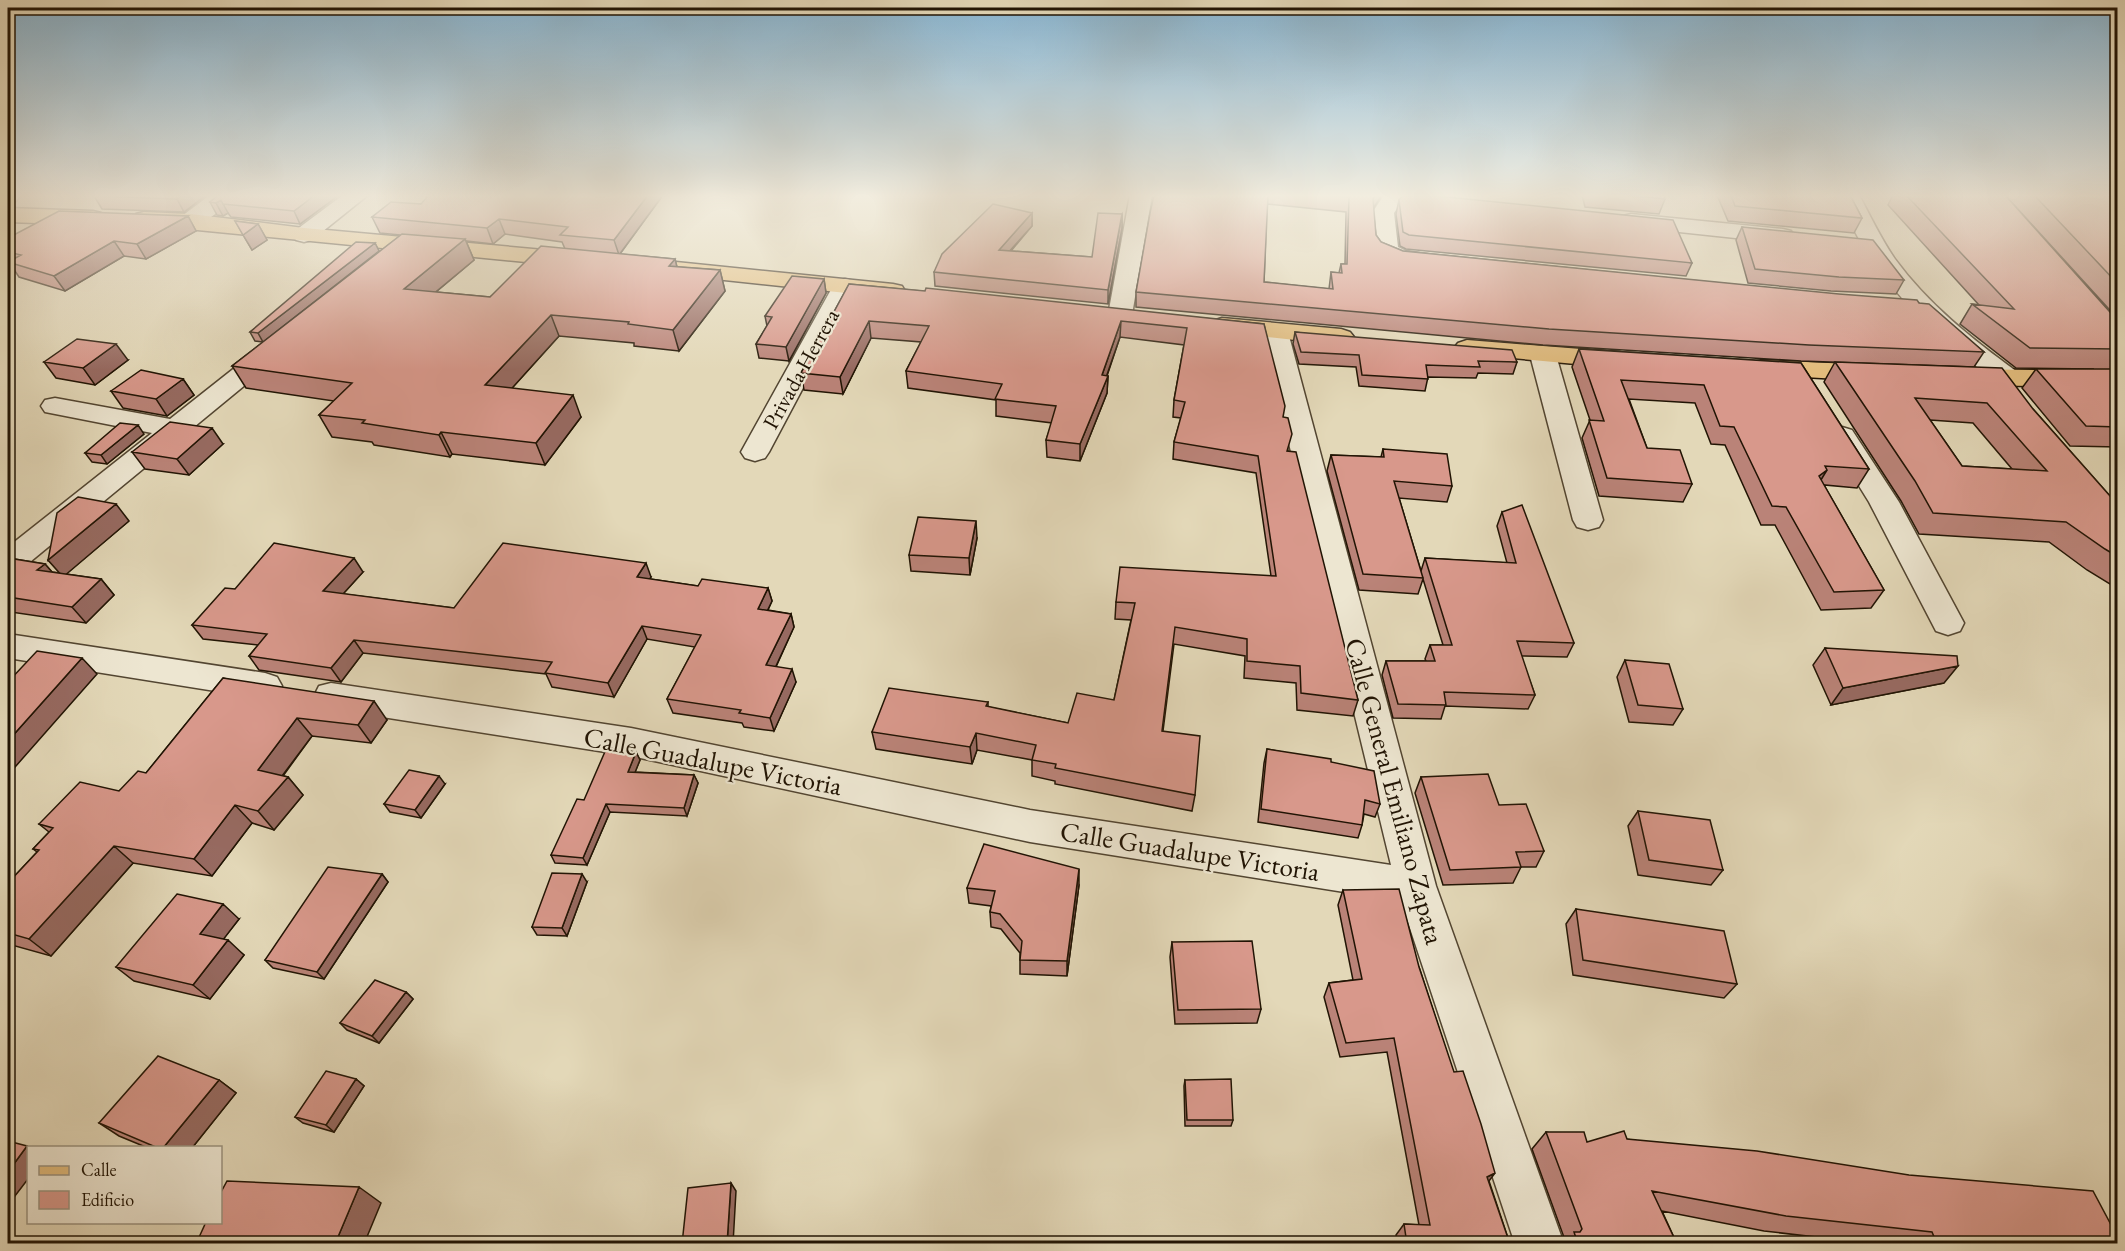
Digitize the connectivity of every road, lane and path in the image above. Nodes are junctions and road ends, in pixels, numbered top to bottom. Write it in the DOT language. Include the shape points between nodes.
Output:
graph roads {
  1 [pos="395,253"];
  2 [pos="511,253"];
  3 [pos="1131,253"];
  4 [pos="1393,253"];
  5 [pos="1871,253"];
  6 [pos="597,262"];
  7 [pos="1447,262"];
  8 [pos="380,266"];
  9 [pos="656,267"];
  10 [pos="845,286"];
  11 [pos="914,293"];
  12 [pos="1887,304"];
  13 [pos="1922,306"];
  14 [pos="1120,315"];
  15 [pos="1203,324"];
  16 [pos="296,332"];
  17 [pos="1275,332"];
  18 [pos="1368,340"];
  19 [pos="1450,347"];
  20 [pos="1543,355"];
  21 [pos="1637,361"];
  22 [pos="1743,367"];
  23 [pos="1801,371"];
  24 [pos="1893,374"];
  25 [pos="1939,376"];
  26 [pos="2002,378"];
  27 [pos="2118,379"];
  28 [pos="2017,405"];
  29 [pos="55,406"];
  30 [pos="173,428"];
  31 [pos="755,452"];
  32 [pos="1588,520"];
  33 [pos="8,564"];
  34 [pos="1948,623"];
  35 [pos="8,646"];
  36 [pos="1416,886"];
  37 [pos="1540,1244"];
  1 -- 8 [label="street"];
  2 -- 6 [label="main road"];
  3 -- 14 [label="street"];
  4 -- 7 [label="street"];
  5 -- 13 [label="street"];
  9 -- 10 [label="main road"];
  10 -- 11 [label="main road"];
  10 -- 31 [label="street, Privada Herrera"];
  12 -- 13 [label="street"];
  13 -- 26 [label="street"];
  15 -- 17 [label="main road"];
  16 -- 30 [label="street"];
  17 -- 18 [label="main road"];
  17 -- 36 [label="street, Calle General Emiliano Zapata"];
  19 -- 20 [label="main road"];
  20 -- 21 [label="main road"];
  20 -- 32 [label="street"];
  22 -- 23 [label="main road"];
  23 -- 24 [label="main road"];
  23 -- 34 [label="street" via="1884,502"];
  25 -- 26 [label="main road"];
  26 -- 27 [label="main road"];
  26 -- 28 [label="street"];
  29 -- 30 [label="street"];
  30 -- 33 [label="street"];
  35 -- 36 [label="street, Calle Guadalupe Victoria" via="631,742 1030,826"];
  36 -- 37 [label="street, Calle General Emiliano Zapata"];
}
